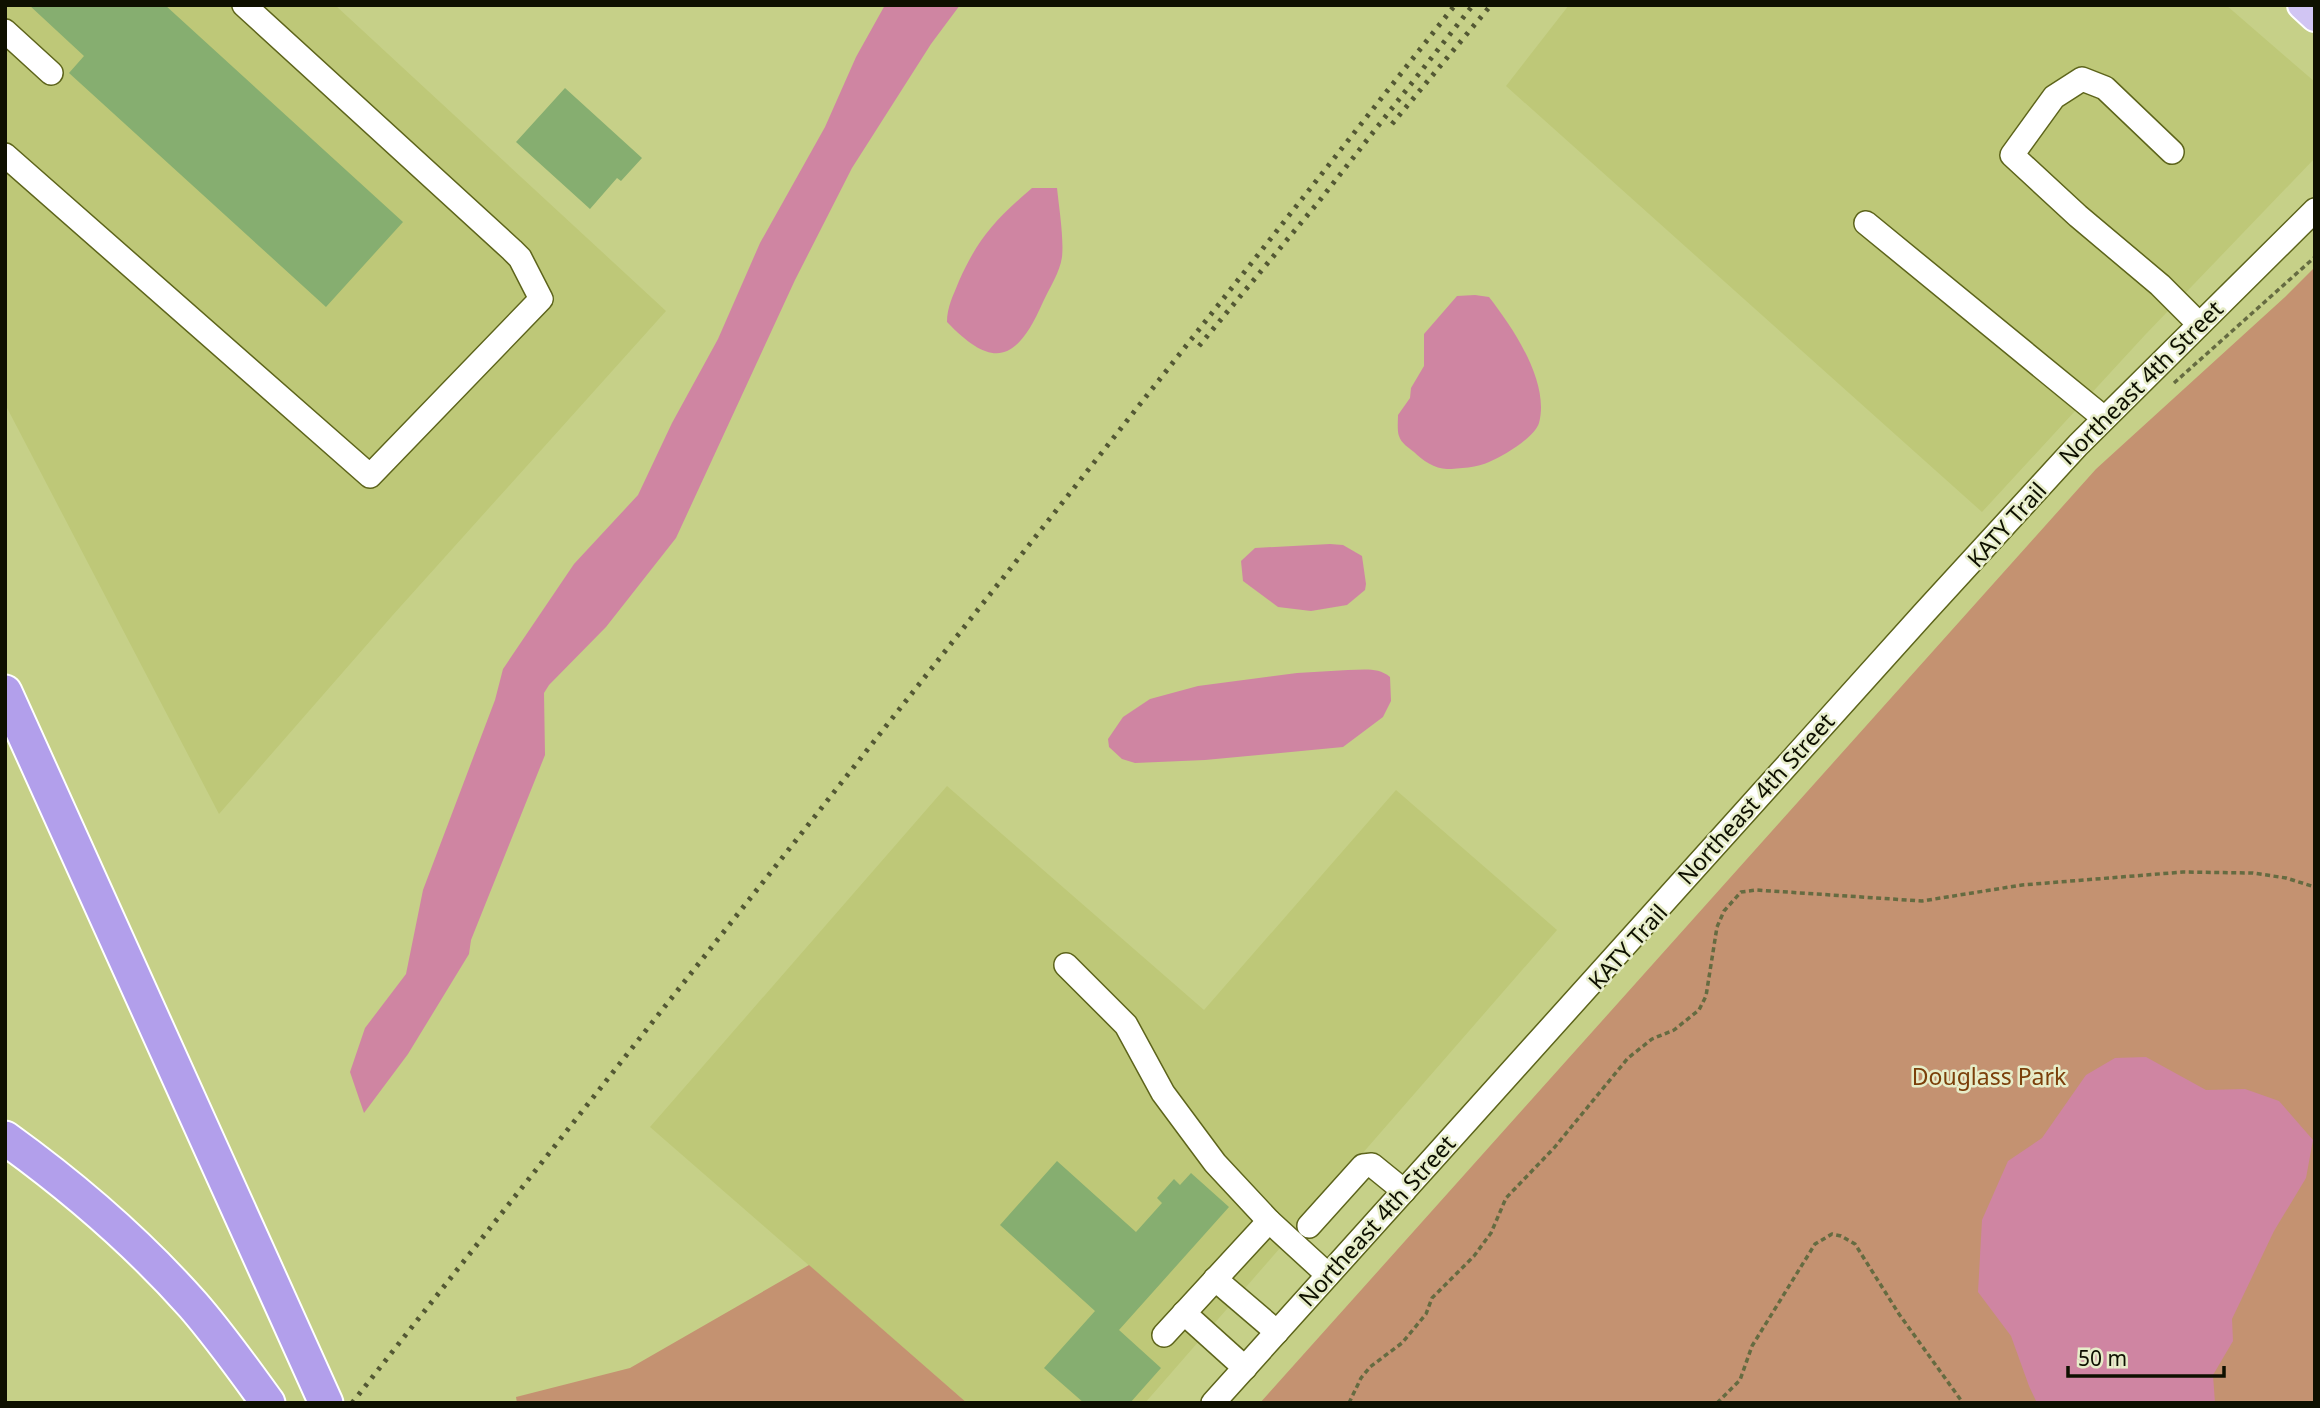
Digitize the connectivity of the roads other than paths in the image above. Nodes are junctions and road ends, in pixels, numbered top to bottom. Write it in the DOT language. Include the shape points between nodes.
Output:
graph roads {
  1 [pos="244,5"];
  2 [pos="2302,5"];
  3 [pos="2315,17"];
  4 [pos="5,31"];
  5 [pos="51,73"];
  6 [pos="2172,152"];
  7 [pos="5,155"];
  8 [pos="2315,210"];
  9 [pos="1866,223"];
  10 [pos="2199,324"];
  11 [pos="2105,418"];
  12 [pos="5,692"];
  13 [pos="1066,965"];
  14 [pos="5,1138"];
  15 [pos="1404,1191"];
  16 [pos="1269,1221"];
  17 [pos="1309,1226"];
  18 [pos="1328,1275"];
  19 [pos="1215,1279"];
  20 [pos="1184,1313"];
  21 [pos="1277,1332"];
  22 [pos="1164,1335"];
  23 [pos="1245,1368"];
  24 [pos="268,1403"];
  25 [pos="326,1403"];
  26 [pos="1213,1403"];
  1 -- 7 [label="street" via="512,250 541,299 370,476"];
  2 -- 3 [label="main road"];
  4 -- 5 [label="street"];
  6 -- 10 [label="street" via="2105,88 2082,79 2054,97 2012,155"];
  8 -- 10 [label="street, Northeast 4th Street"];
  9 -- 11 [label="street"];
  10 -- 11 [label="street, Northeast 4th Street"];
  11 -- 15 [label="street, Northeast 4th Street" via="1924,611"];
  12 -- 25 [label="highway"];
  13 -- 16 [label="street" via="1126,1025 1170,1103 1215,1163"];
  14 -- 24 [label="highway" via="76,1191 145,1254 194,1306"];
  15 -- 17 [label="street" via="1372,1165 1363,1166"];
  15 -- 18 [label="street, Northeast 4th Street"];
  16 -- 18 [label="street"];
  16 -- 19 [label="street"];
  18 -- 21 [label="street, Northeast 4th Street"];
  19 -- 20 [label="street"];
  19 -- 21 [label="street"];
  20 -- 22 [label="street"];
  20 -- 23 [label="street"];
  21 -- 23 [label="street, Northeast 4th Street"];
  23 -- 26 [label="street, Northeast 4th Street"];
}
